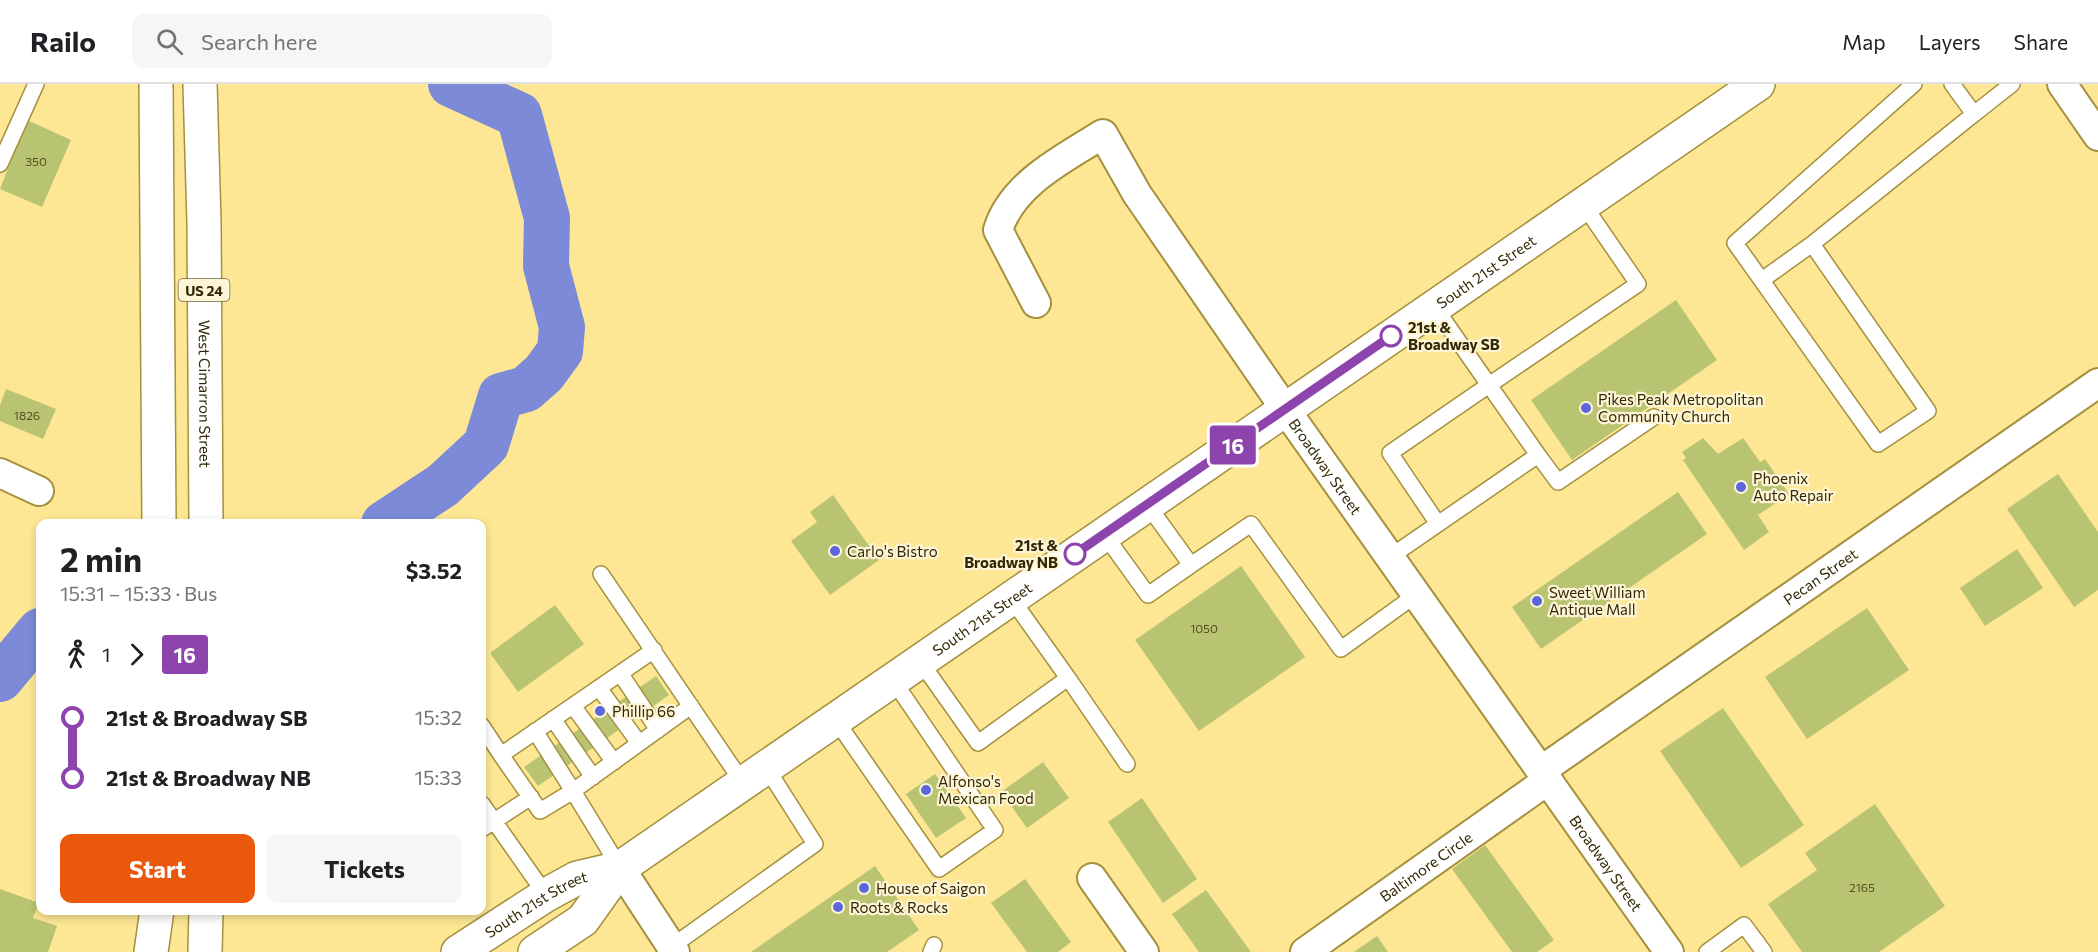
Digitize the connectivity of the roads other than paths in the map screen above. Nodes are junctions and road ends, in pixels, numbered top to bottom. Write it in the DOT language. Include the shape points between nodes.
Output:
graph roads {
  1 [pos="36,84"];
  2 [pos="156,84"];
  3 [pos="200,84"];
  4 [pos="1758,84"];
  5 [pos="1914,84"];
  6 [pos="1952,84"];
  7 [pos="2012,84"];
  8 [pos="2062,84"];
  9 [pos="1974,114"];
  10 [pos="2098,136"];
  11 [pos="0,164"];
  12 [pos="1583,204"];
  13 [pos="1812,244"];
  14 [pos="1762,280"];
  15 [pos="1036,303"];
  16 [pos="1434,306"];
  17 [pos="2098,383"];
  18 [pos="1489,385"];
  19 [pos="1285,409"];
  20 [pos="1654,417"];
  21 [pos="1538,454"];
  22 [pos="0,473"];
  23 [pos="39,490"];
  24 [pos="1147,504"];
  25 [pos="206,510"];
  26 [pos="159,518"];
  27 [pos="1438,524"];
  28 [pos="1104,534"];
  29 [pos="1390,558"];
  30 [pos="1191,565"];
  31 [pos="601,574"];
  32 [pos="1417,594"];
  33 [pos="1011,598"];
  34 [pos="654,650"];
  35 [pos="920,661"];
  36 [pos="620,673"];
  37 [pos="1068,678"];
  38 [pos="892,680"];
  39 [pos="599,688"];
  40 [pos="573,706"];
  41 [pos="691,706"];
  42 [pos="553,719"];
  43 [pos="835,719"];
  44 [pos="658,730"];
  45 [pos="535,731"];
  46 [pos="486,732"];
  47 [pos="639,743"];
  48 [pos="501,754"];
  49 [pos="614,762"];
  50 [pos="1127,764"];
  51 [pos="755,775"];
  52 [pos="1545,775"];
  53 [pos="593,777"];
  54 [pos="573,791"];
  55 [pos="531,797"];
  56 [pos="488,825"];
  57 [pos="620,868"];
  58 [pos="1092,878"];
  59 [pos="546,895"];
  60 [pos="157,915"];
  61 [pos="158,915"];
  62 [pos="206,915"];
  63 [pos="673,949"];
  64 [pos="151,952"];
  65 [pos="160,952"];
  66 [pos="205,952"];
  67 [pos="458,952"];
  68 [pos="535,952"];
  69 [pos="1144,952"];
  70 [pos="1305,952"];
  71 [pos="1669,952"];
  72 [pos="1707,952"];
  73 [pos="1764,952"];
  1 -- 11 [label="lane"];
  2 -- 26 [label="main road, US 24"];
  3 -- 25 [label="main road, West Cimarron Street / US 24"];
  4 -- 12 [label="main road, South 21st Street"];
  5 -- 14 [label="lane" via="1735,243"];
  6 -- 9 [label="lane"];
  7 -- 9 [label="lane"];
  8 -- 10 [label="street"];
  9 -- 13 [label="lane"];
  12 -- 16 [label="main road, South 21st Street"];
  12 -- 18 [label="lane" via="1638,284"];
  13 -- 14 [label="lane"];
  13 -- 14 [label="lane" via="1928,411 1878,444"];
  15 -- 19 [label="street, Broadway Street" via="998,231 1003,212 1045,169 1102,134 1137,195"];
  16 -- 18 [label="lane"];
  16 -- 19 [label="main road, South 21st Street"];
  17 -- 52 [label="street, Pecan Street"];
  18 -- 21 [label="lane"];
  18 -- 27 [label="lane" via="1390,453"];
  19 -- 24 [label="main road, South 21st Street"];
  19 -- 29 [label="street, Broadway Street"];
  20 -- 21 [label="lane" via="1558,482"];
  21 -- 27 [label="lane"];
  22 -- 23 [label="street"];
  24 -- 28 [label="main road, South 21st Street"];
  24 -- 30 [label="lane"];
  27 -- 29 [label="lane"];
  28 -- 30 [label="lane" via="1148,596"];
  28 -- 33 [label="main road, South 21st Street"];
  29 -- 32 [label="street, Broadway Street"];
  30 -- 32 [label="lane" via="1251,524 1341,649"];
  31 -- 34 [label="lane"];
  32 -- 52 [label="street, Broadway Street"];
  33 -- 35 [label="main road, South 21st Street"];
  33 -- 37 [label="lane"];
  34 -- 36 [label="lane"];
  34 -- 41 [label="lane"];
  35 -- 37 [label="lane" via="978,743"];
  35 -- 38 [label="main road, South 21st Street"];
  36 -- 39 [label="lane"];
  36 -- 44 [label="lane"];
  37 -- 50 [label="lane"];
  38 -- 43 [label="main road, South 21st Street"];
  38 -- 43 [label="lane" via="995,830 939,869"];
  39 -- 40 [label="lane"];
  39 -- 47 [label="lane"];
  40 -- 42 [label="lane"];
  40 -- 49 [label="lane"];
  41 -- 44 [label="lane"];
  41 -- 51 [label="lane"];
  42 -- 45 [label="lane"];
  42 -- 53 [label="lane"];
  43 -- 51 [label="main road, South 21st Street"];
  44 -- 47 [label="lane"];
  45 -- 48 [label="lane"];
  45 -- 54 [label="lane"];
  46 -- 48 [label="lane"];
  47 -- 49 [label="lane"];
  48 -- 55 [label="lane"];
  49 -- 53 [label="lane"];
  51 -- 57 [label="main road, South 21st Street"];
  51 -- 63 [label="lane" via="814,844"];
  52 -- 70 [label="street, Baltimore Circle"];
  52 -- 71 [label="street, Broadway Street"];
  53 -- 54 [label="lane"];
  54 -- 55 [label="lane" via="540,811"];
  54 -- 57 [label="lane"];
  55 -- 56 [label="lane"];
  56 -- 59 [label="lane"];
  57 -- 59 [label="main road, South 21st Street" via="577,878"];
  57 -- 63 [label="street"];
  57 -- 68 [label="main road, South 21st Street" via="583,920"];
  58 -- 69 [label="street"];
  59 -- 67 [label="main road, South 21st Street"];
  60 -- 64 [label="main road"];
  61 -- 65 [label="main road"];
  62 -- 66 [label="main road"];
  72 -- 73 [label="lane" via="1744,925"];
}
